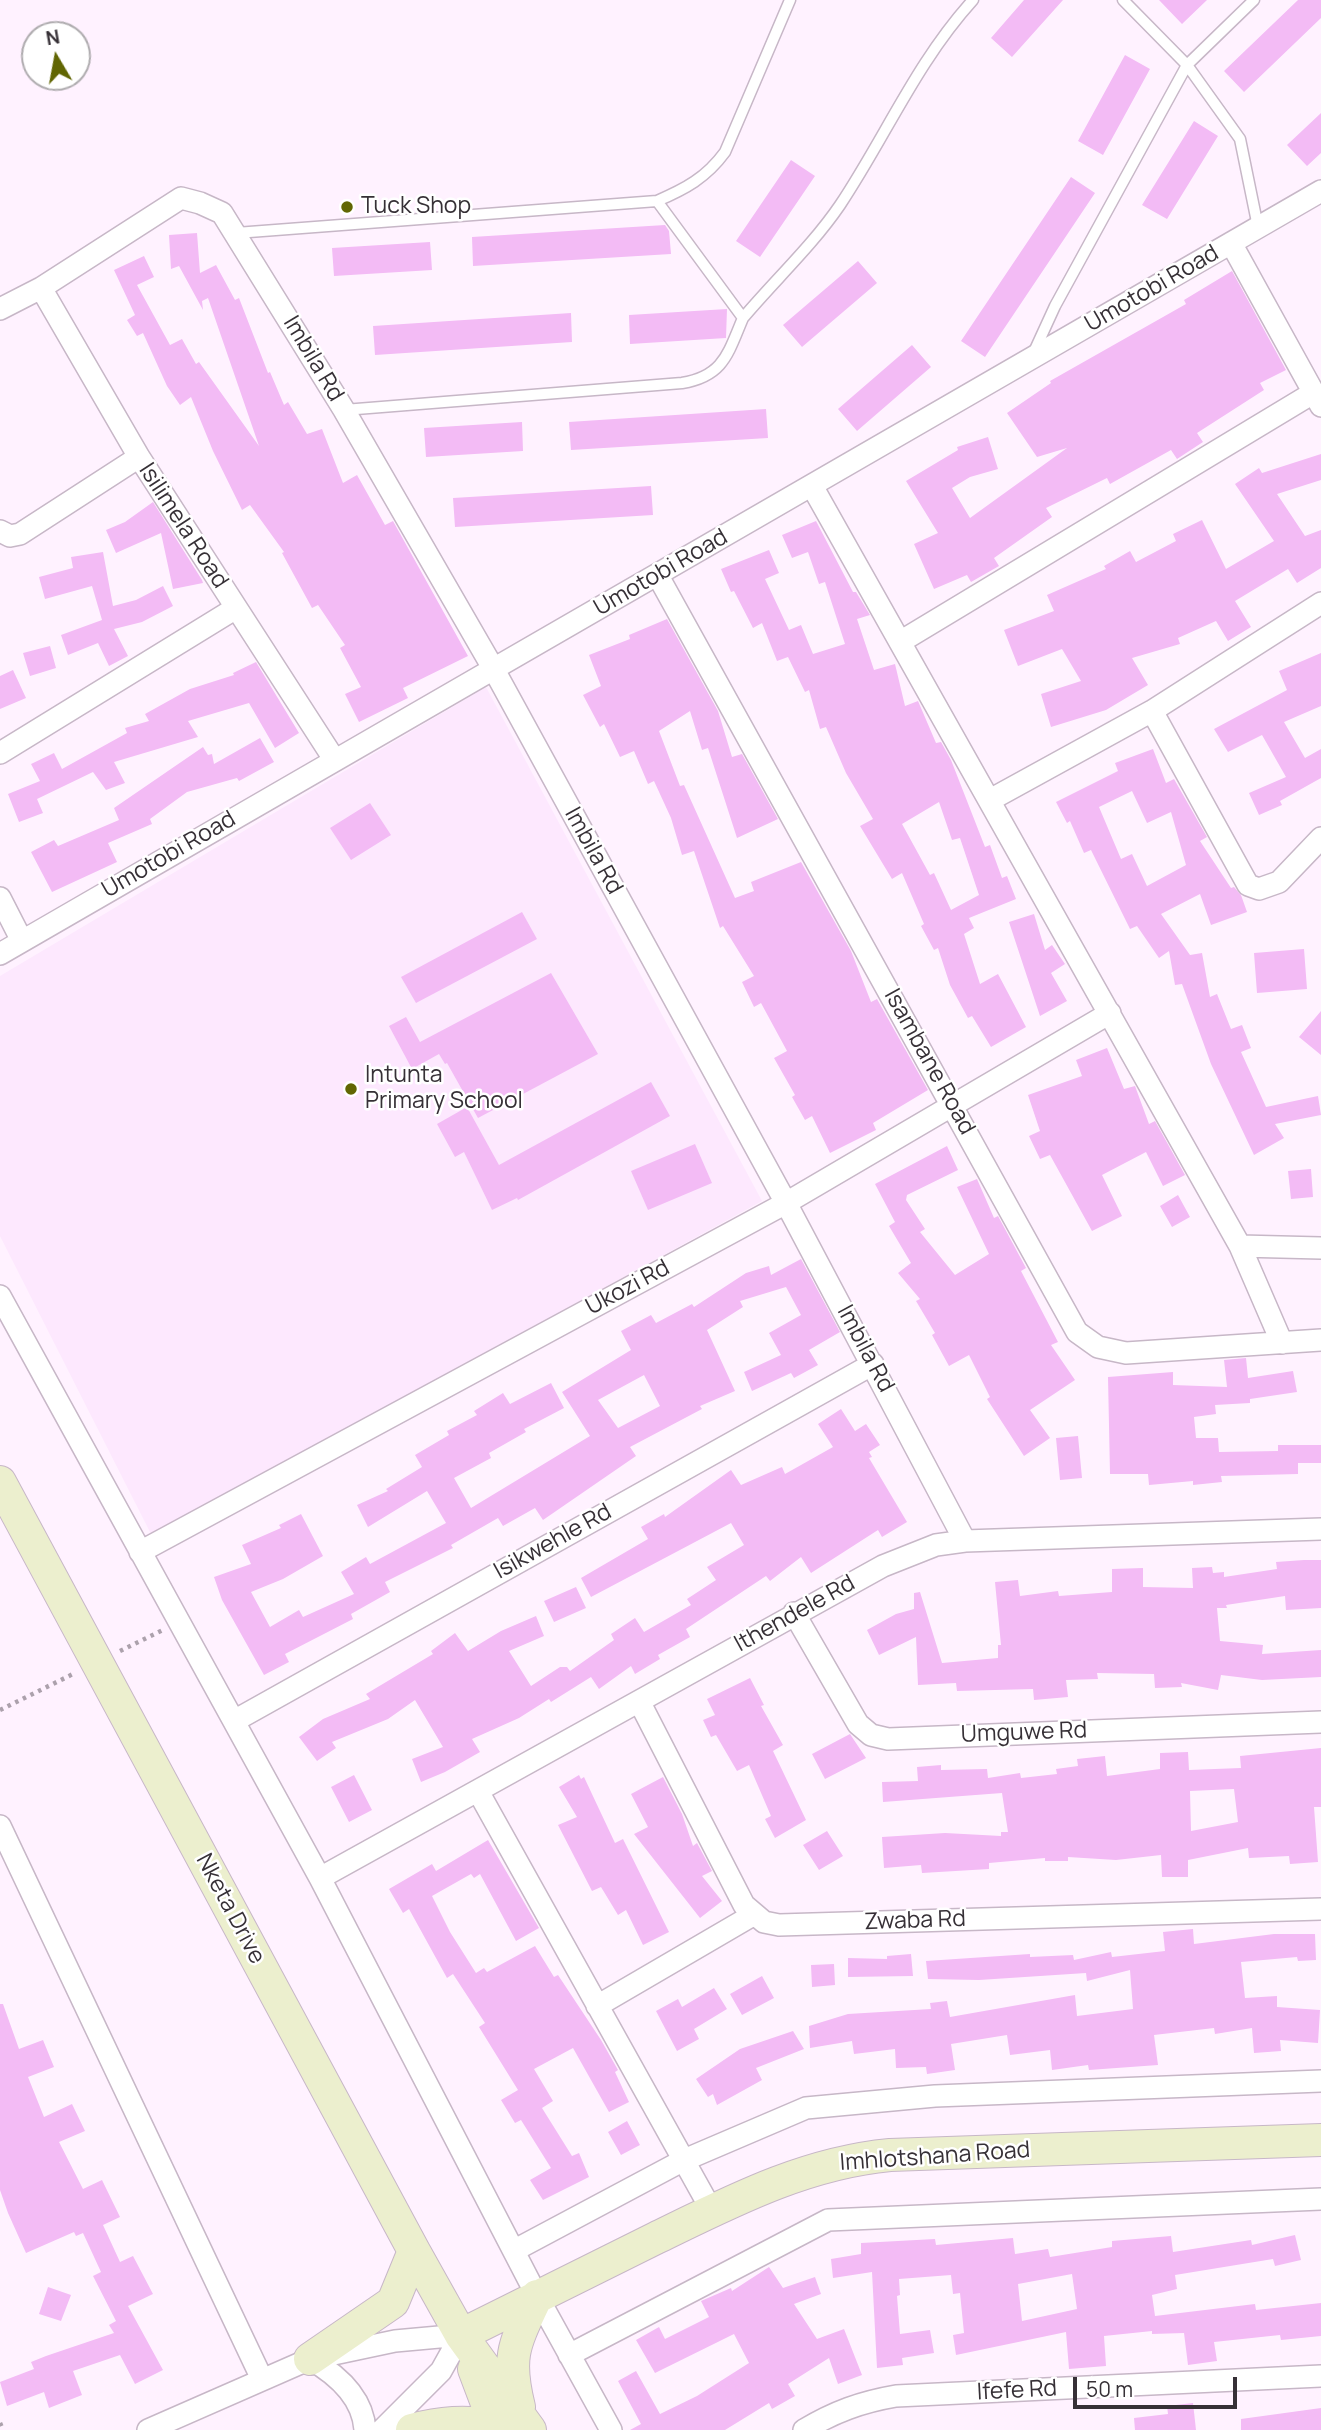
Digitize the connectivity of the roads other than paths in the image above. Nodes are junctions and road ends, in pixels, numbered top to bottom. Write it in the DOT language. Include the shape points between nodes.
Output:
graph roads {
  1 [pos="790,0"];
  2 [pos="973,0"];
  3 [pos="1123,0"];
  4 [pos="1254,0"];
  5 [pos="1187,65"];
  6 [pos="1321,191"];
  7 [pos="657,201"];
  8 [pos="1258,227"];
  9 [pos="236,233"];
  10 [pos="1231,243"];
  11 [pos="41,288"];
  12 [pos="0,309"];
  13 [pos="743,318"];
  14 [pos="1031,358"];
  15 [pos="1317,400"];
  16 [pos="344,410"];
  17 [pos="139,457"];
  18 [pos="812,486"];
  19 [pos="0,531"];
  20 [pos="658,576"];
  21 [pos="1321,603"];
  22 [pos="236,608"];
  23 [pos="901,642"];
  24 [pos="493,668"];
  25 [pos="1152,711"];
  26 [pos="0,753"];
  27 [pos="334,759"];
  28 [pos="990,800"];
  29 [pos="1321,838"];
  30 [pos="0,898"];
  31 [pos="22,941"];
  32 [pos="0,954"];
  33 [pos="1110,1013"];
  34 [pos="954,1105"];
  35 [pos="786,1203"];
  36 [pos="1240,1246"];
  37 [pos="1321,1248"];
  38 [pos="0,1296"];
  39 [pos="1321,1340"];
  40 [pos="1282,1343"];
  41 [pos="873,1364"];
  42 [pos="0,1482"];
  43 [pos="1321,1529"];
  44 [pos="965,1541"];
  45 [pos="140,1552"];
  46 [pos="794,1614"];
  47 [pos="640,1703"];
  48 [pos="234,1721"];
  49 [pos="1321,1722"];
  50 [pos="479,1793"];
  51 [pos="0,1826"];
  52 [pos="320,1878"];
  53 [pos="1321,1909"];
  54 [pos="753,1915"];
  55 [pos="597,2006"];
  56 [pos="1321,2081"];
  57 [pos="1321,2140"];
  58 [pos="682,2161"];
  59 [pos="1321,2199"];
  60 [pos="712,2211"];
  61 [pos="515,2250"];
  62 [pos="414,2251"];
  63 [pos="537,2296"];
  64 [pos="461,2334"];
  65 [pos="569,2354"];
  66 [pos="310,2359"];
  67 [pos="1321,2376"];
  68 [pos="262,2379"];
  69 [pos="511,2426"];
  70 [pos="148,2430"];
  71 [pos="365,2430"];
  72 [pos="382,2430"];
  73 [pos="412,2430"];
  74 [pos="611,2430"];
  75 [pos="804,2430"];
  1 -- 7 [label="lane" via="725,152 693,185"];
  2 -- 13 [label="lane" via="920,66 840,205"];
  3 -- 5 [label="lane"];
  4 -- 5 [label="lane"];
  5 -- 8 [label="lane" via="1240,139"];
  5 -- 14 [label="lane"];
  6 -- 8 [label="street, Umotobi Road"];
  7 -- 9 [label="lane"];
  7 -- 13 [label="lane"];
  8 -- 10 [label="street, Umotobi Road"];
  9 -- 11 [label="street, Imbila Rd" via="222,213 181,198"];
  9 -- 16 [label="street, Imbila Rd"];
  10 -- 14 [label="street, Umotobi Road"];
  10 -- 15 [label="street"];
  11 -- 12 [label="street"];
  11 -- 17 [label="street, Isilimela Road"];
  13 -- 16 [label="lane" via="726,359 709,376 696,381"];
  14 -- 18 [label="street, Umotobi Road"];
  15 -- 23 [label="street"];
  16 -- 24 [label="street, Imbila Rd"];
  17 -- 19 [label="street" via="20,534"];
  17 -- 22 [label="street, Isilimela Road"];
  18 -- 20 [label="street, Umotobi Road"];
  18 -- 23 [label="street"];
  20 -- 24 [label="street, Umotobi Road"];
  20 -- 34 [label="street, Isambane Road"];
  21 -- 25 [label="street"];
  22 -- 26 [label="street"];
  22 -- 27 [label="street, Isilimela Road"];
  23 -- 28 [label="street"];
  24 -- 27 [label="street, Umotobi Road"];
  24 -- 35 [label="street, Imbila Rd"];
  25 -- 28 [label="street"];
  25 -- 29 [label="street" via="1248,885 1259,889 1279,882"];
  27 -- 31 [label="street, Umotobi Road"];
  28 -- 33 [label="street"];
  30 -- 31 [label="street"];
  31 -- 32 [label="street, Umotobi Road"];
  33 -- 34 [label="street, Ukozi Rd"];
  33 -- 36 [label="street"];
  34 -- 35 [label="street, Ukozi Rd"];
  34 -- 40 [label="street, Isambane Road" via="1062,1308 1087,1340 1126,1353"];
  35 -- 41 [label="street, Imbila Rd"];
  35 -- 45 [label="street, Ukozi Rd"];
  36 -- 37 [label="street"];
  36 -- 40 [label="street"];
  38 -- 45 [label="street"];
  39 -- 40 [label="street, Isambane Road"];
  41 -- 44 [label="street, Imbila Rd"];
  41 -- 48 [label="street, Isikwehle Rd"];
  42 -- 62 [label="street, Nketa Drive"];
  43 -- 44 [label="street, Ithendele Rd"];
  44 -- 46 [label="street, Ithendele Rd" via="936,1545 883,1566"];
  45 -- 48 [label="street"];
  46 -- 47 [label="street, Ithendele Rd"];
  46 -- 49 [label="street, Umguwe Rd" via="858,1724 871,1735 888,1739"];
  47 -- 50 [label="street, Ithendele Rd"];
  47 -- 54 [label="street"];
  48 -- 52 [label="street"];
  50 -- 52 [label="street, Ithendele Rd"];
  50 -- 55 [label="street"];
  51 -- 68 [label="street"];
  52 -- 61 [label="street"];
  53 -- 54 [label="street, Zwaba Rd" via="779,1925"];
  54 -- 55 [label="street"];
  55 -- 58 [label="street"];
  56 -- 58 [label="street" via="935,2096 823,2105 791,2113"];
  57 -- 60 [label="street, Imhlotshana Road" via="857,2158 793,2175"];
  58 -- 60 [label="street"];
  58 -- 61 [label="street"];
  59 -- 65 [label="street" via="828,2220"];
  60 -- 63 [label="street, Imhlotshana Road"];
  61 -- 63 [label="street"];
  62 -- 64 [label="street, Nketa Drive"];
  62 -- 66 [label="street" via="393,2302"];
  63 -- 64 [label="street, Imhlotshana Road"];
  63 -- 65 [label="street"];
  63 -- 69 [label="street" via="516,2341"];
  64 -- 66 [label="street" via="395,2341"];
  64 -- 69 [label="street, Nketa Drive"];
  64 -- 72 [label="street" via="441,2371"];
  65 -- 74 [label="street"];
  66 -- 68 [label="street"];
  66 -- 71 [label="street" via="337,2374 359,2409"];
  67 -- 75 [label="street, Ifefe Rd" via="896,2396 860,2402"];
  68 -- 70 [label="street"];
  69 -- 73 [label="street" via="462,2421"];
}
